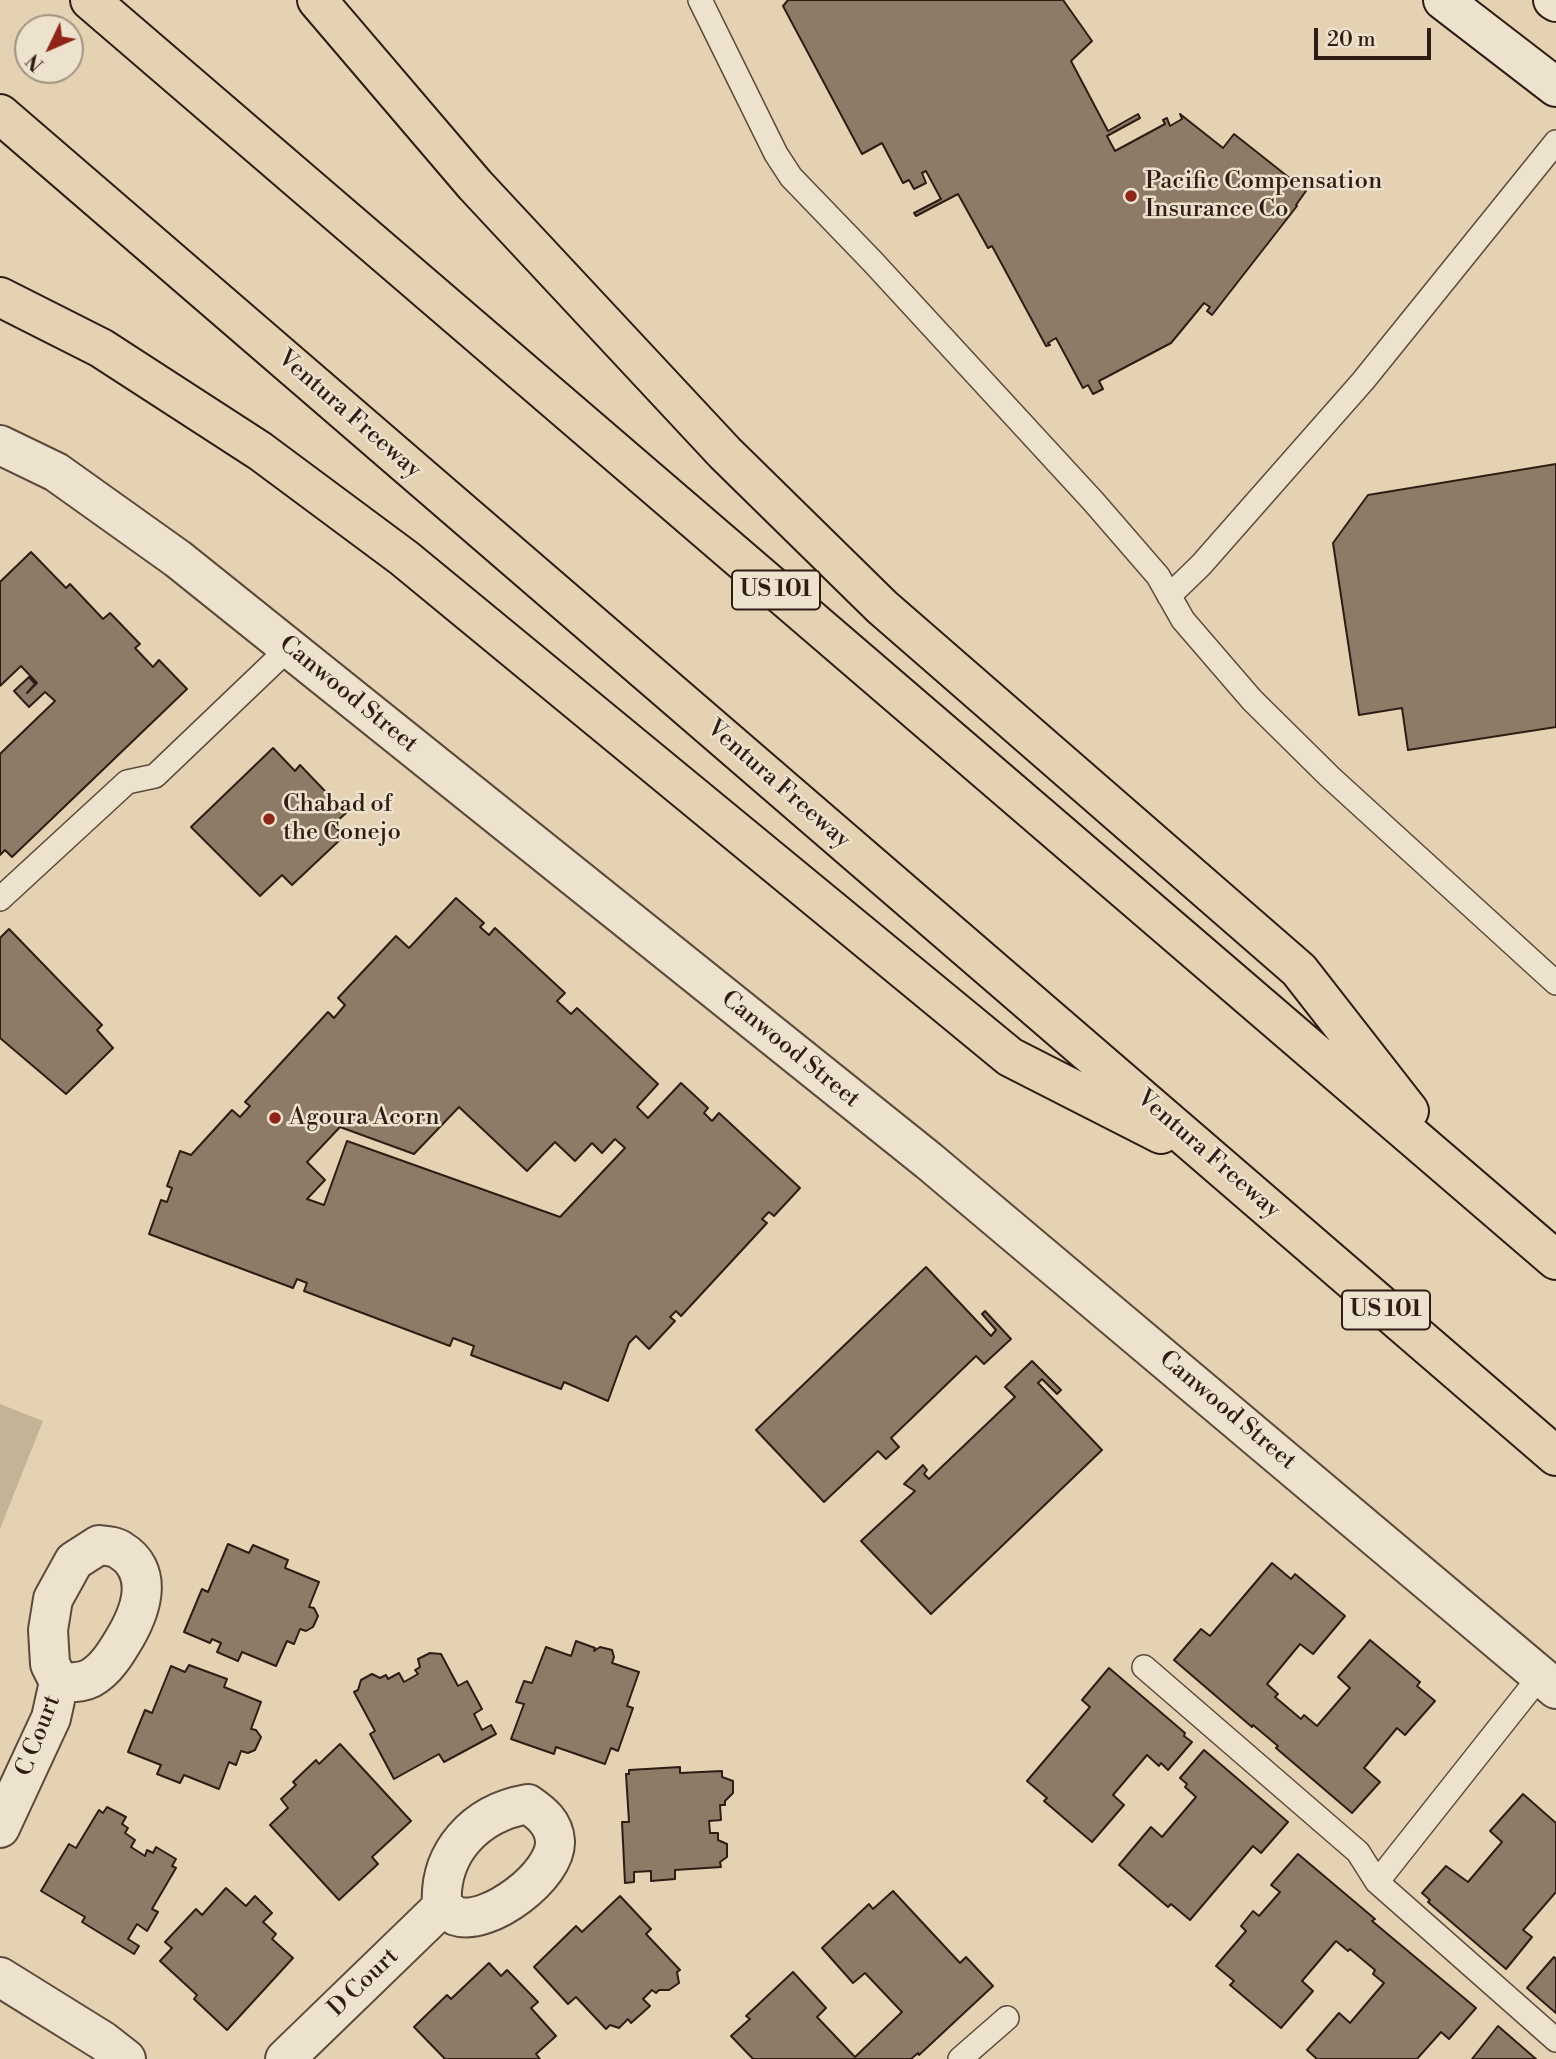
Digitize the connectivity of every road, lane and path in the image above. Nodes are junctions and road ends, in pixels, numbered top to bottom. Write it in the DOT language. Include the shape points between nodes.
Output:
graph roads {
  1 [pos="90,0"];
  2 [pos="317,0"];
  3 [pos="700,0"];
  4 [pos="1443,0"];
  5 [pos="1556,87"];
  6 [pos="0,114"];
  7 [pos="1556,142"];
  8 [pos="0,297"];
  9 [pos="0,445"];
  10 [pos="1169,596"];
  11 [pos="289,648"];
  12 [pos="0,900"];
  13 [pos="1556,983"];
  14 [pos="1216,1163"];
  15 [pos="1462,1179"];
  16 [pos="1556,1261"];
  17 [pos="1556,1456"];
  18 [pos="1144,1667"];
  19 [pos="59,1682"];
  20 [pos="1548,1682"];
  21 [pos="0,1828"];
  22 [pos="1377,1882"];
  23 [pos="442,1908"];
  24 [pos="0,1977"];
  25 [pos="1007,2018"];
  26 [pos="1556,2040"];
  27 [pos="126,2059"];
  28 [pos="285,2059"];
  29 [pos="960,2059"];
  1 -- 15 [label="highway, US 101"];
  2 -- 15 [label="highway" via="475,184 744,472 882,607 1299,970"];
  3 -- 10 [label="lane" via="776,154 792,177 1093,501 1158,576"];
  4 -- 5 [label="street"];
  6 -- 14 [label="highway, Ventura Freeway / US 101"];
  7 -- 10 [label="lane" via="1363,381"];
  8 -- 14 [label="highway" via="101,348 260,451 404,558 1010,1057"];
  9 -- 11 [label="street, Canwood Street" via="56,472 178,559"];
  10 -- 13 [label="lane" via="1183,620 1252,700"];
  11 -- 12 [label="lane" via="155,776 127,782"];
  11 -- 20 [label="street, Canwood Street" via="929,1161"];
  14 -- 17 [label="highway, Ventura Freeway / US 101"];
  15 -- 16 [label="highway, US 101"];
  18 -- 22 [label="lane" via="1358,1852"];
  19 -- 21 [label="street, C Court" via="51,1718"];
  20 -- 22 [label="lane"];
  22 -- 26 [label="lane"];
  23 -- 28 [label="street, D Court"];
  24 -- 27 [label="street"];
  25 -- 29 [label="lane"];
}
